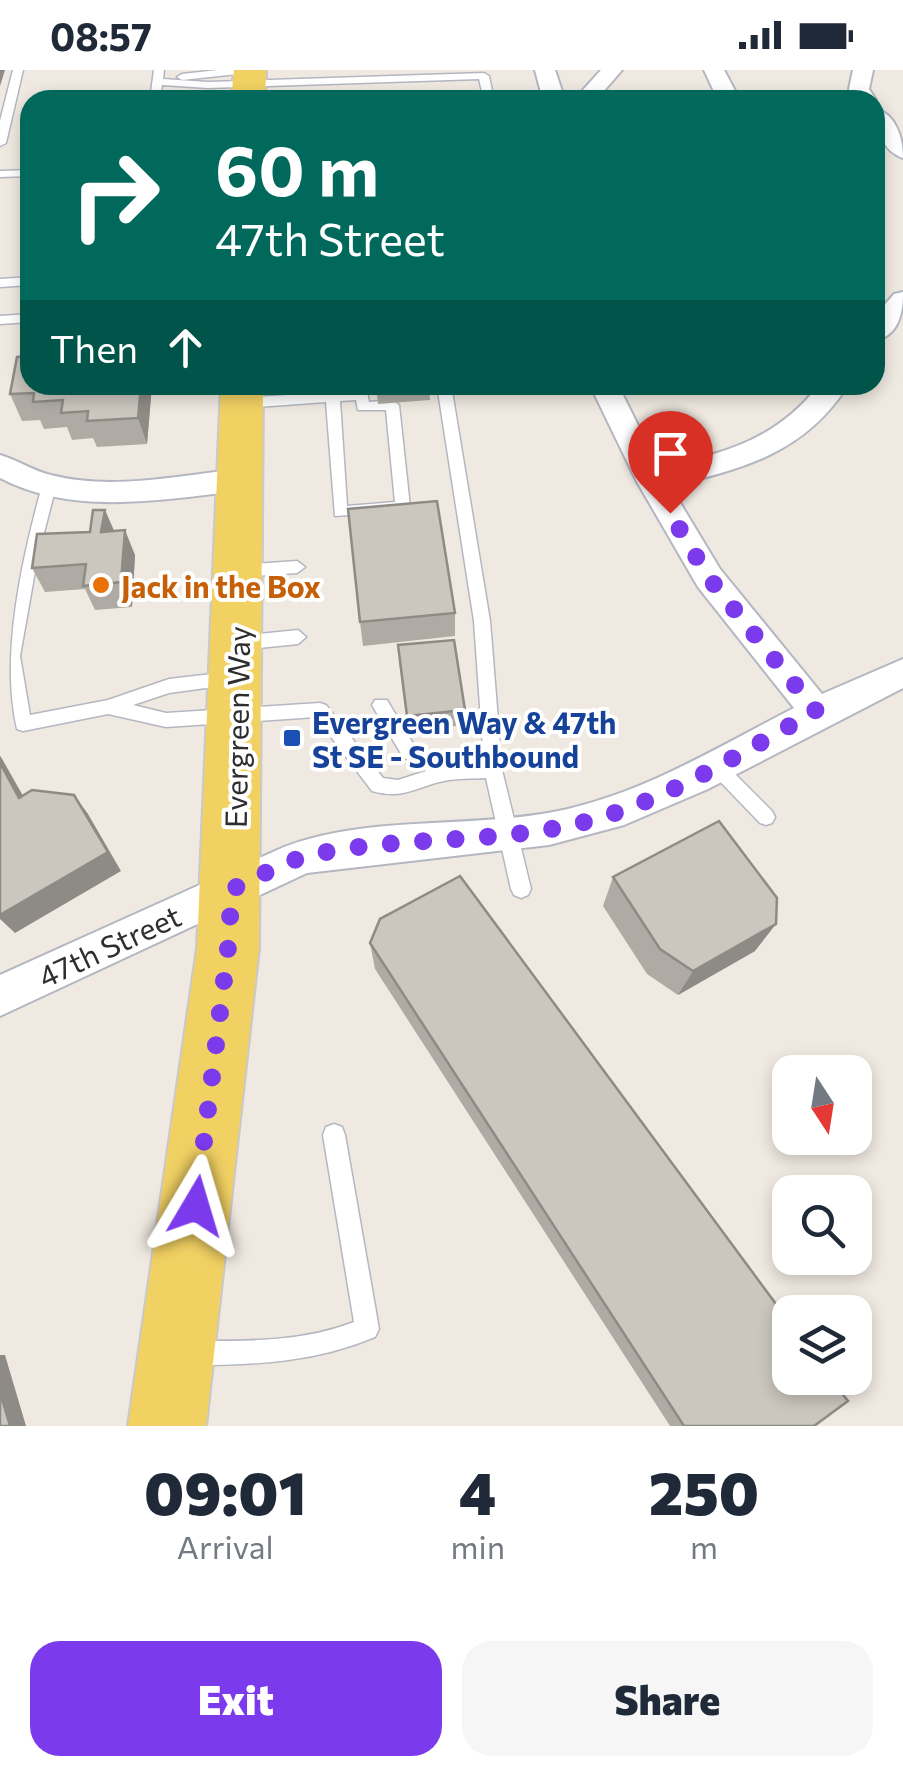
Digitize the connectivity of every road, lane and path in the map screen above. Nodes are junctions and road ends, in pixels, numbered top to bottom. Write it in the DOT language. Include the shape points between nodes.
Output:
graph roads {
  1 [pos="18,70"];
  2 [pos="398,70"];
  3 [pos="612,70"];
  4 [pos="482,73"];
  5 [pos="158,76"];
  6 [pos="379,79"];
  7 [pos="318,80"];
  8 [pos="353,80"];
  9 [pos="249,81"];
  10 [pos="318,90"];
  11 [pos="594,90"];
  12 [pos="885,127"];
  13 [pos="0,143"];
  14 [pos="903,151"];
  15 [pos="903,300"];
  16 [pos="885,322"];
  17 [pos="242,395"];
  18 [pos="272,395"];
  19 [pos="446,395"];
  20 [pos="609,395"];
  21 [pos="826,395"];
  22 [pos="333,397"];
  23 [pos="0,465"];
  24 [pos="240,480"];
  25 [pos="650,480"];
  26 [pos="49,486"];
  27 [pos="297,568"];
  28 [pos="239,571"];
  29 [pos="298,638"];
  30 [pos="903,673"];
  31 [pos="237,679"];
  32 [pos="382,705"];
  33 [pos="108,707"];
  34 [pos="816,711"];
  35 [pos="716,766"];
  36 [pos="493,770"];
  37 [pos="445,773"];
  38 [pos="766,817"];
  39 [pos="510,836"];
  40 [pos="232,889"];
  41 [pos="521,889"];
  42 [pos="0,996"];
  43 [pos="334,1135"];
  44 [pos="177,1354"];
  45 [pos="168,1426"];
  1 -- 13 [label="lane"];
  2 -- 6 [label="lane"];
  3 -- 11 [label="street"];
  4 -- 6 [label="lane"];
  5 -- 9 [label="lane"];
  6 -- 8 [label="lane"];
  7 -- 8 [label="lane"];
  7 -- 9 [label="lane"];
  7 -- 10 [label="lane"];
  12 -- 14 [label="street"];
  15 -- 16 [label="street"];
  17 -- 24 [label="main road, Evergreen Way"];
  18 -- 22 [label="lane"];
  19 -- 36 [label="lane" via="482,621"];
  20 -- 25 [label="street"];
  21 -- 25 [label="street" via="805,422 734,461"];
  22 -- 22 [label="lane" via="340,512 403,507 392,405 363,407 362,395"];
  23 -- 26 [label="street"];
  24 -- 26 [label="street" via="109,490"];
  24 -- 28 [label="main road, Evergreen Way"];
  25 -- 34 [label="street" via="709,578"];
  26 -- 33 [label="lane" via="12,656 23,724"];
  27 -- 28 [label="lane"];
  28 -- 31 [label="main road, Evergreen Way"];
  29 -- 31 [label="lane"];
  30 -- 34 [label="street, 47th Street"];
  31 -- 33 [label="lane" via="168,686"];
  31 -- 33 [label="lane" via="166,720"];
  31 -- 37 [label="lane" via="320,710 378,785 398,788"];
  31 -- 40 [label="main road, Evergreen Way"];
  32 -- 37 [label="lane" via="409,752"];
  34 -- 35 [label="street, 47th Street"];
  35 -- 38 [label="lane"];
  35 -- 39 [label="street, 47th Street" via="625,809"];
  36 -- 37 [label="lane"];
  36 -- 39 [label="lane"];
  39 -- 40 [label="street, 47th Street" via="313,854"];
  39 -- 41 [label="lane"];
  40 -- 42 [label="street, 47th Street"];
  40 -- 44 [label="main road, Evergreen Way"];
  43 -- 44 [label="lane" via="367,1329 286,1353"];
  44 -- 45 [label="main road, Evergreen Way"];
}
